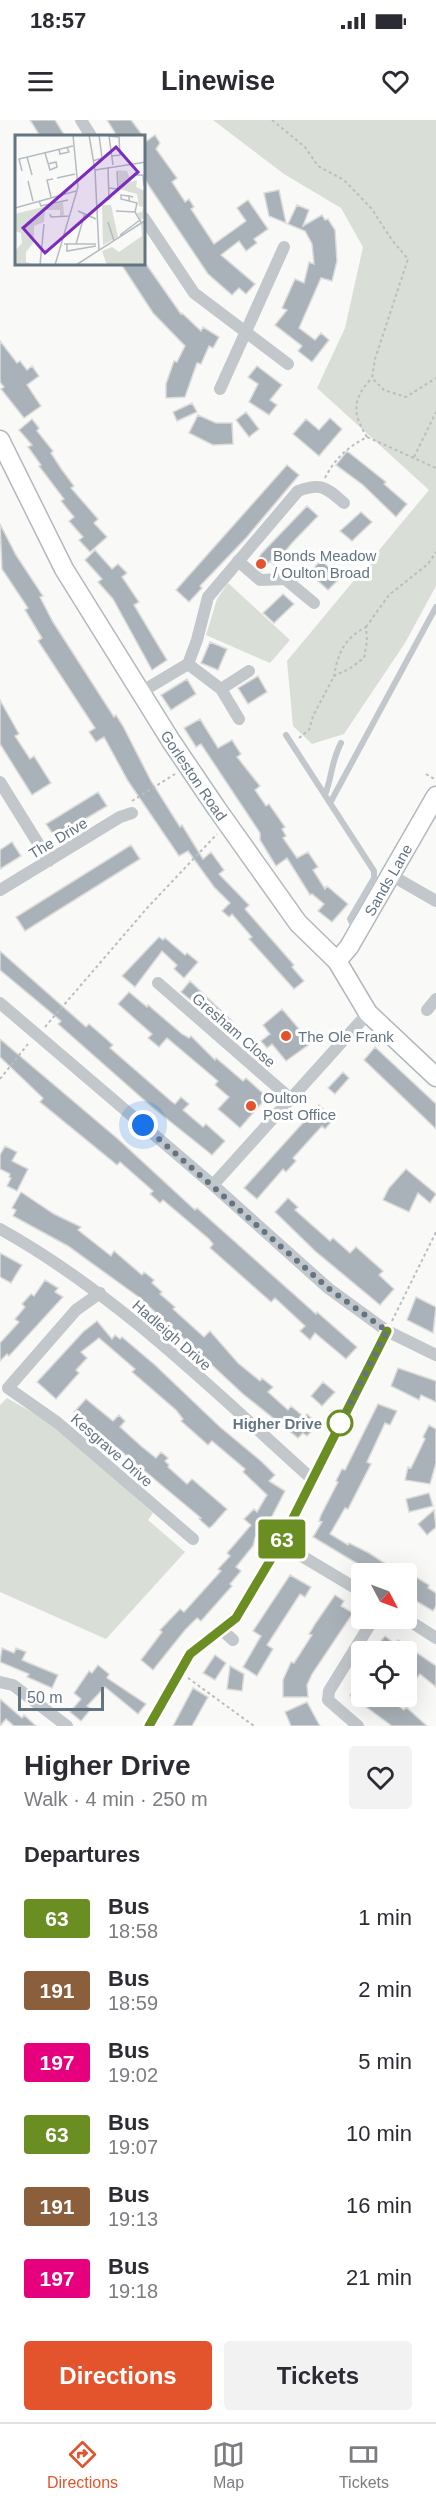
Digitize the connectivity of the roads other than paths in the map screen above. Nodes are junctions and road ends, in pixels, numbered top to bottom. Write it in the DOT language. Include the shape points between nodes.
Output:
graph roads {
  1 [pos="81,120"];
  2 [pos="90,135"];
  3 [pos="146,221"];
  4 [pos="284,248"];
  5 [pos="248,331"];
  6 [pos="288,364"];
  7 [pos="220,389"];
  8 [pos="0,440"];
  9 [pos="344,503"];
  10 [pos="238,561"];
  11 [pos="314,603"];
  12 [pos="436,607"];
  13 [pos="188,664"];
  14 [pos="249,671"];
  15 [pos="221,689"];
  16 [pos="141,692"];
  17 [pos="239,719"];
  18 [pos="286,735"];
  19 [pos="341,743"];
  20 [pos="0,782"];
  21 [pos="436,793"];
  22 [pos="325,795"];
  23 [pos="330,803"];
  24 [pos="132,813"];
  25 [pos="49,861"];
  26 [pos="388,874"];
  27 [pos="0,890"];
  28 [pos="436,901"];
  29 [pos="357,932"];
  30 [pos="337,961"];
  31 [pos="158,983"];
  32 [pos="436,999"];
  33 [pos="0,1003"];
  34 [pos="427,1010"];
  35 [pos="368,1013"];
  36 [pos="436,1077"];
  37 [pos="291,1099"];
  38 [pos="213,1185"];
  39 [pos="0,1229"];
  40 [pos="100,1293"];
  41 [pos="387,1331"];
  42 [pos="436,1355"];
  43 [pos="5,1393"];
  44 [pos="312,1479"];
  45 [pos="193,1539"];
  46 [pos="280,1544"];
  47 [pos="351,1586"];
  48 [pos="417,1626"];
  49 [pos="367,1629"];
  50 [pos="222,1630"];
  51 [pos="436,1638"];
  52 [pos="233,1640"];
  53 [pos="0,1682"];
  54 [pos="67,1726"];
  55 [pos="149,1726"];
  56 [pos="358,1726"];
  1 -- 2 [label="street"];
  3 -- 5 [label="street" via="194,292"];
  4 -- 5 [label="street"];
  5 -- 6 [label="street"];
  5 -- 7 [label="street"];
  8 -- 16 [label="main road, Gorleston Road" via="64,569"];
  9 -- 10 [label="street" via="321,486 298,490"];
  10 -- 11 [label="street" via="260,580 285,579"];
  10 -- 13 [label="street" via="208,597"];
  12 -- 23 [label="lane"];
  13 -- 15 [label="street"];
  13 -- 16 [label="street"];
  14 -- 15 [label="street"];
  15 -- 17 [label="street"];
  16 -- 30 [label="main road, Gorleston Road" via="298,923"];
  18 -- 22 [label="lane"];
  19 -- 22 [label="lane"];
  20 -- 25 [label="street"];
  21 -- 26 [label="main road, Sands Lane"];
  22 -- 23 [label="lane"];
  23 -- 29 [label="lane" via="374,871 374,878 350,919"];
  24 -- 25 [label="street, The Drive"];
  25 -- 27 [label="street, The Drive"];
  26 -- 28 [label="street"];
  26 -- 29 [label="main road, Sands Lane"];
  29 -- 30 [label="main road, Sands Lane"];
  30 -- 35 [label="main road, Gorleston Road"];
  31 -- 37 [label="street, Gresham Close"];
  32 -- 34 [label="street"];
  33 -- 38 [label="street"];
  35 -- 36 [label="main road, Gorleston Road"];
  35 -- 37 [label="street"];
  37 -- 38 [label="street"];
  38 -- 41 [label="street" via="328,1288"];
  39 -- 40 [label="street, Hadleigh Drive"];
  40 -- 43 [label="street, Kesgrave Drive" via="76,1310"];
  40 -- 44 [label="street, Hadleigh Drive"];
  41 -- 42 [label="street"];
  41 -- 44 [label="street"];
  43 -- 45 [label="street, Kesgrave Drive" via="58,1423"];
  44 -- 46 [label="street"];
  46 -- 47 [label="street"];
  46 -- 50 [label="street" via="236,1618"];
  48 -- 51 [label="street"];
  49 -- 56 [label="street" via="329,1691 328,1700"];
  50 -- 52 [label="street"];
  50 -- 55 [label="street" via="190,1654"];
  53 -- 54 [label="street" via="13,1685"];
}
